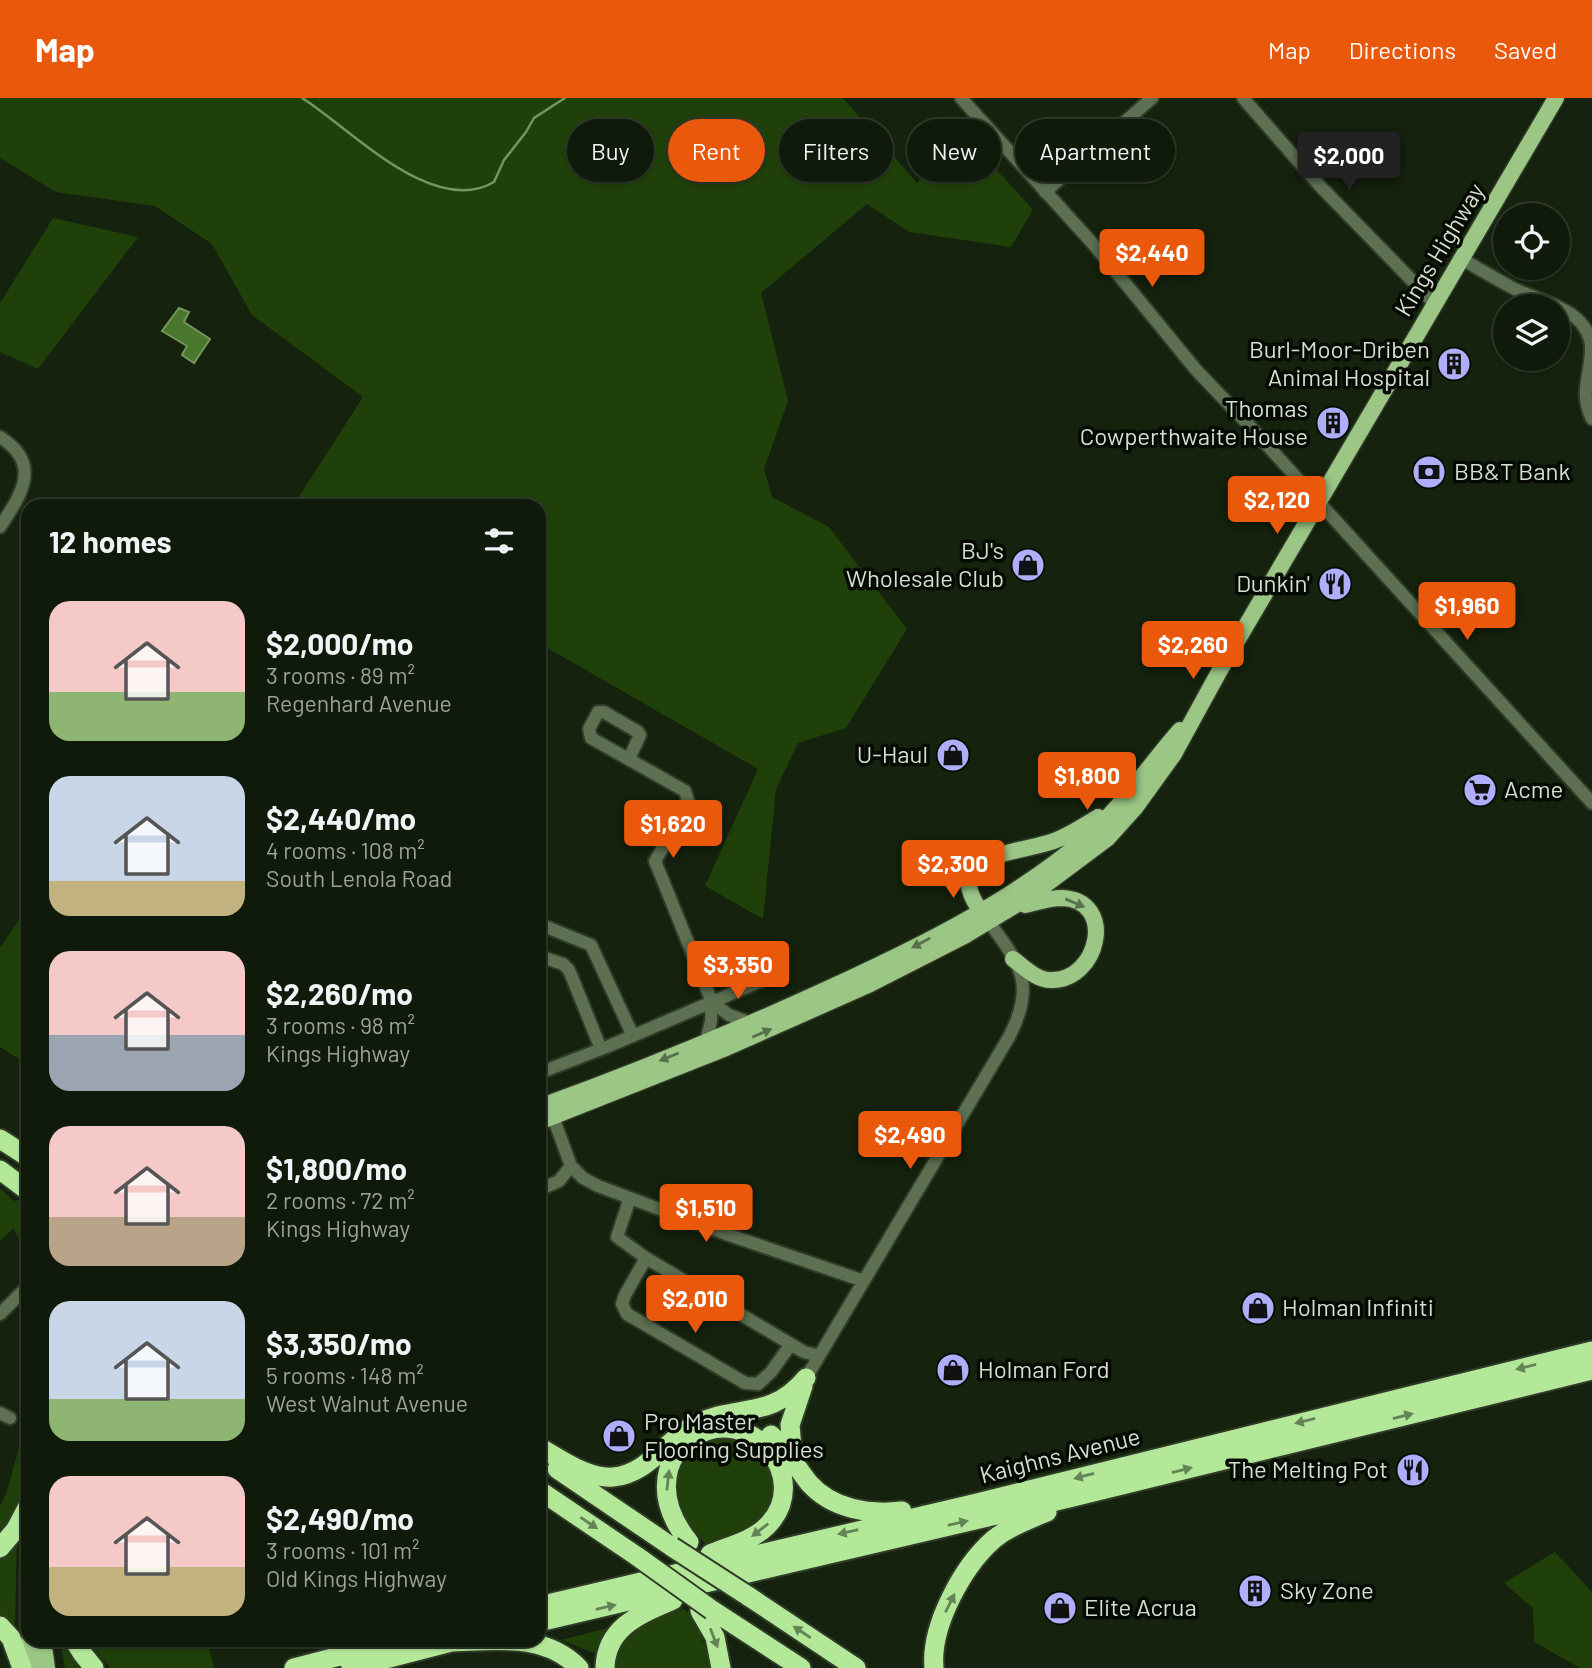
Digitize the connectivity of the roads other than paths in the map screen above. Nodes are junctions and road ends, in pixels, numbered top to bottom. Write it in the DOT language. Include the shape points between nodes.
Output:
graph roads {
  1 [pos="961,98"];
  2 [pos="1152,98"];
  3 [pos="1243,98"];
  4 [pos="1556,98"];
  5 [pos="1045,192"];
  6 [pos="1462,259"];
  7 [pos="1435,304"];
  8 [pos="1592,419"];
  9 [pos="0,437"];
  10 [pos="1318,502"];
  11 [pos="0,527"];
  12 [pos="1194,715"];
  13 [pos="629,759"];
  14 [pos="1592,803"];
  15 [pos="1121,804"];
  16 [pos="1009,910"];
  17 [pos="984,916"];
  18 [pos="546,927"];
  19 [pos="546,958"];
  20 [pos="1013,959"];
  21 [pos="761,981"];
  22 [pos="712,1002"];
  23 [pos="751,1023"];
  24 [pos="633,1036"];
  25 [pos="706,1042"];
  26 [pos="601,1049"];
  27 [pos="546,1070"];
  28 [pos="546,1104"];
  29 [pos="546,1120"];
  30 [pos="0,1161"];
  31 [pos="571,1166"];
  32 [pos="0,1170"];
  33 [pos="21,1174"];
  34 [pos="21,1186"];
  35 [pos="546,1187"];
  36 [pos="630,1198"];
  37 [pos="646,1258"];
  38 [pos="864,1281"];
  39 [pos="21,1293"];
  40 [pos="0,1314"];
  41 [pos="790,1344"];
  42 [pos="1592,1351"];
  43 [pos="819,1356"];
  44 [pos="1592,1370"];
  45 [pos="806,1378"];
  46 [pos="721,1416"];
  47 [pos="546,1451"];
  48 [pos="793,1460"];
  49 [pos="546,1461"];
  50 [pos="546,1495"];
  51 [pos="1069,1498"];
  52 [pos="962,1506"];
  53 [pos="21,1519"];
  54 [pos="680,1545"];
  55 [pos="0,1548"];
  56 [pos="679,1578"];
  57 [pos="708,1579"];
  58 [pos="546,1605"];
  59 [pos="706,1610"];
  60 [pos="546,1620"];
  61 [pos="0,1626"];
  62 [pos="30,1647"];
  63 [pos="44,1647"];
  64 [pos="78,1647"];
  65 [pos="374,1647"];
  66 [pos="431,1647"];
  67 [pos="546,1647"];
  68 [pos="22,1668"];
  69 [pos="33,1668"];
  70 [pos="47,1668"];
  71 [pos="94,1668"];
  72 [pos="294,1668"];
  73 [pos="351,1668"];
  74 [pos="579,1668"];
  75 [pos="605,1668"];
  76 [pos="721,1668"];
  77 [pos="801,1668"];
  78 [pos="856,1668"];
  79 [pos="934,1668"];
  1 -- 5 [label="street"];
  2 -- 5 [label="street"];
  3 -- 7 [label="street" via="1320,186"];
  4 -- 6 [label="main road, Kings Highway"];
  5 -- 10 [label="street" via="1197,370"];
  6 -- 7 [label="main road, Kings Highway"];
  6 -- 8 [label="street" via="1563,309 1584,329 1592,347 1585,399"];
  7 -- 10 [label="main road, Kings Highway"];
  9 -- 11 [label="street" via="19,453 25,474 19,498"];
  10 -- 12 [label="main road, Kings Highway"];
  10 -- 14 [label="street"];
  12 -- 15 [label="main road, Kings Highway"];
  12 -- 16 [label="main road, Kings Highway" via="1164,769 1108,838"];
  13 -- 22 [label="street" via="688,797 689,804 655,861"];
  15 -- 17 [label="main road, Kings Highway" via="1088,837"];
  15 -- 17 [label="main road" via="1055,840 980,863 968,884"];
  16 -- 17 [label="main road"];
  16 -- 20 [label="main road, one-way" via="1070,899 1087,909 1097,929 1090,956 1065,977 1043,979"];
  17 -- 20 [label="street"];
  17 -- 23 [label="main road, Kings Highway, one-way"];
  29 -- 17 [label="main road, Kings Highway, one-way" via="788,1022 902,969"];
  18 -- 24 [label="street" via="591,945"];
  19 -- 26 [label="street" via="569,970"];
  20 -- 38 [label="street" via="1024,988 1018,1019"];
  21 -- 22 [label="street"];
  22 -- 23 [label="street"];
  22 -- 24 [label="street"];
  22 -- 25 [label="street"];
  23 -- 25 [label="main road, Kings Highway"];
  24 -- 26 [label="street"];
  25 -- 28 [label="main road, Kings Highway, one-way"];
  26 -- 27 [label="street"];
  29 -- 31 [label="street"];
  30 -- 33 [label="highway"];
  31 -- 35 [label="street" via="559,1181"];
  31 -- 36 [label="street" via="583,1178"];
  32 -- 34 [label="highway"];
  36 -- 37 [label="street" via="617,1237"];
  36 -- 38 [label="street"];
  37 -- 41 [label="street"];
  37 -- 41 [label="street" via="625,1294 622,1304 627,1314 745,1383 758,1384"];
  38 -- 43 [label="street"];
  39 -- 40 [label="street"];
  41 -- 43 [label="street"];
  42 -- 52 [label="highway, Kaighns Avenue, one-way"];
  43 -- 45 [label="street"];
  51 -- 44 [label="highway, Kaighns Avenue, one-way"];
  45 -- 46 [label="highway" via="776,1404"];
  45 -- 48 [label="highway" via="790,1425"];
  46 -- 47 [label="highway" via="691,1427 641,1467 612,1477 591,1474"];
  46 -- 48 [label="highway" via="760,1427"];
  48 -- 52 [label="highway" via="817,1490 848,1507 888,1513"];
  49 -- 54 [label="highway"];
  50 -- 56 [label="highway, one-way, bridge" via="638,1557"];
  57 -- 51 [label="highway, Kaighns Avenue, one-way"];
  79 -- 51 [label="highway, one-way" via="942,1621 971,1565 1003,1533"];
  52 -- 56 [label="highway, Kaighns Avenue, one-way"];
  53 -- 55 [label="highway"];
  54 -- 56 [label="highway, one-way" via="667,1498 673,1458 704,1432 727,1428 750,1434 768,1448 780,1469 778,1510 753,1536 710,1554"];
  54 -- 57 [label="highway" via="704,1558"];
  56 -- 58 [label="highway, Kaighns Avenue"];
  56 -- 59 [label="highway, bridge"];
  60 -- 57 [label="highway, Kaighns Avenue, one-way"];
  57 -- 75 [label="highway" via="623,1626 609,1646"];
  78 -- 57 [label="highway, one-way, bridge" via="748,1596"];
  59 -- 76 [label="highway, one-way"];
  59 -- 77 [label="highway"];
  61 -- 68 [label="highway" via="11,1639"];
  62 -- 69 [label="main road"];
  63 -- 70 [label="main road"];
  64 -- 71 [label="highway"];
  65 -- 72 [label="highway"];
  66 -- 73 [label="highway"];
  67 -- 74 [label="highway"];
}
